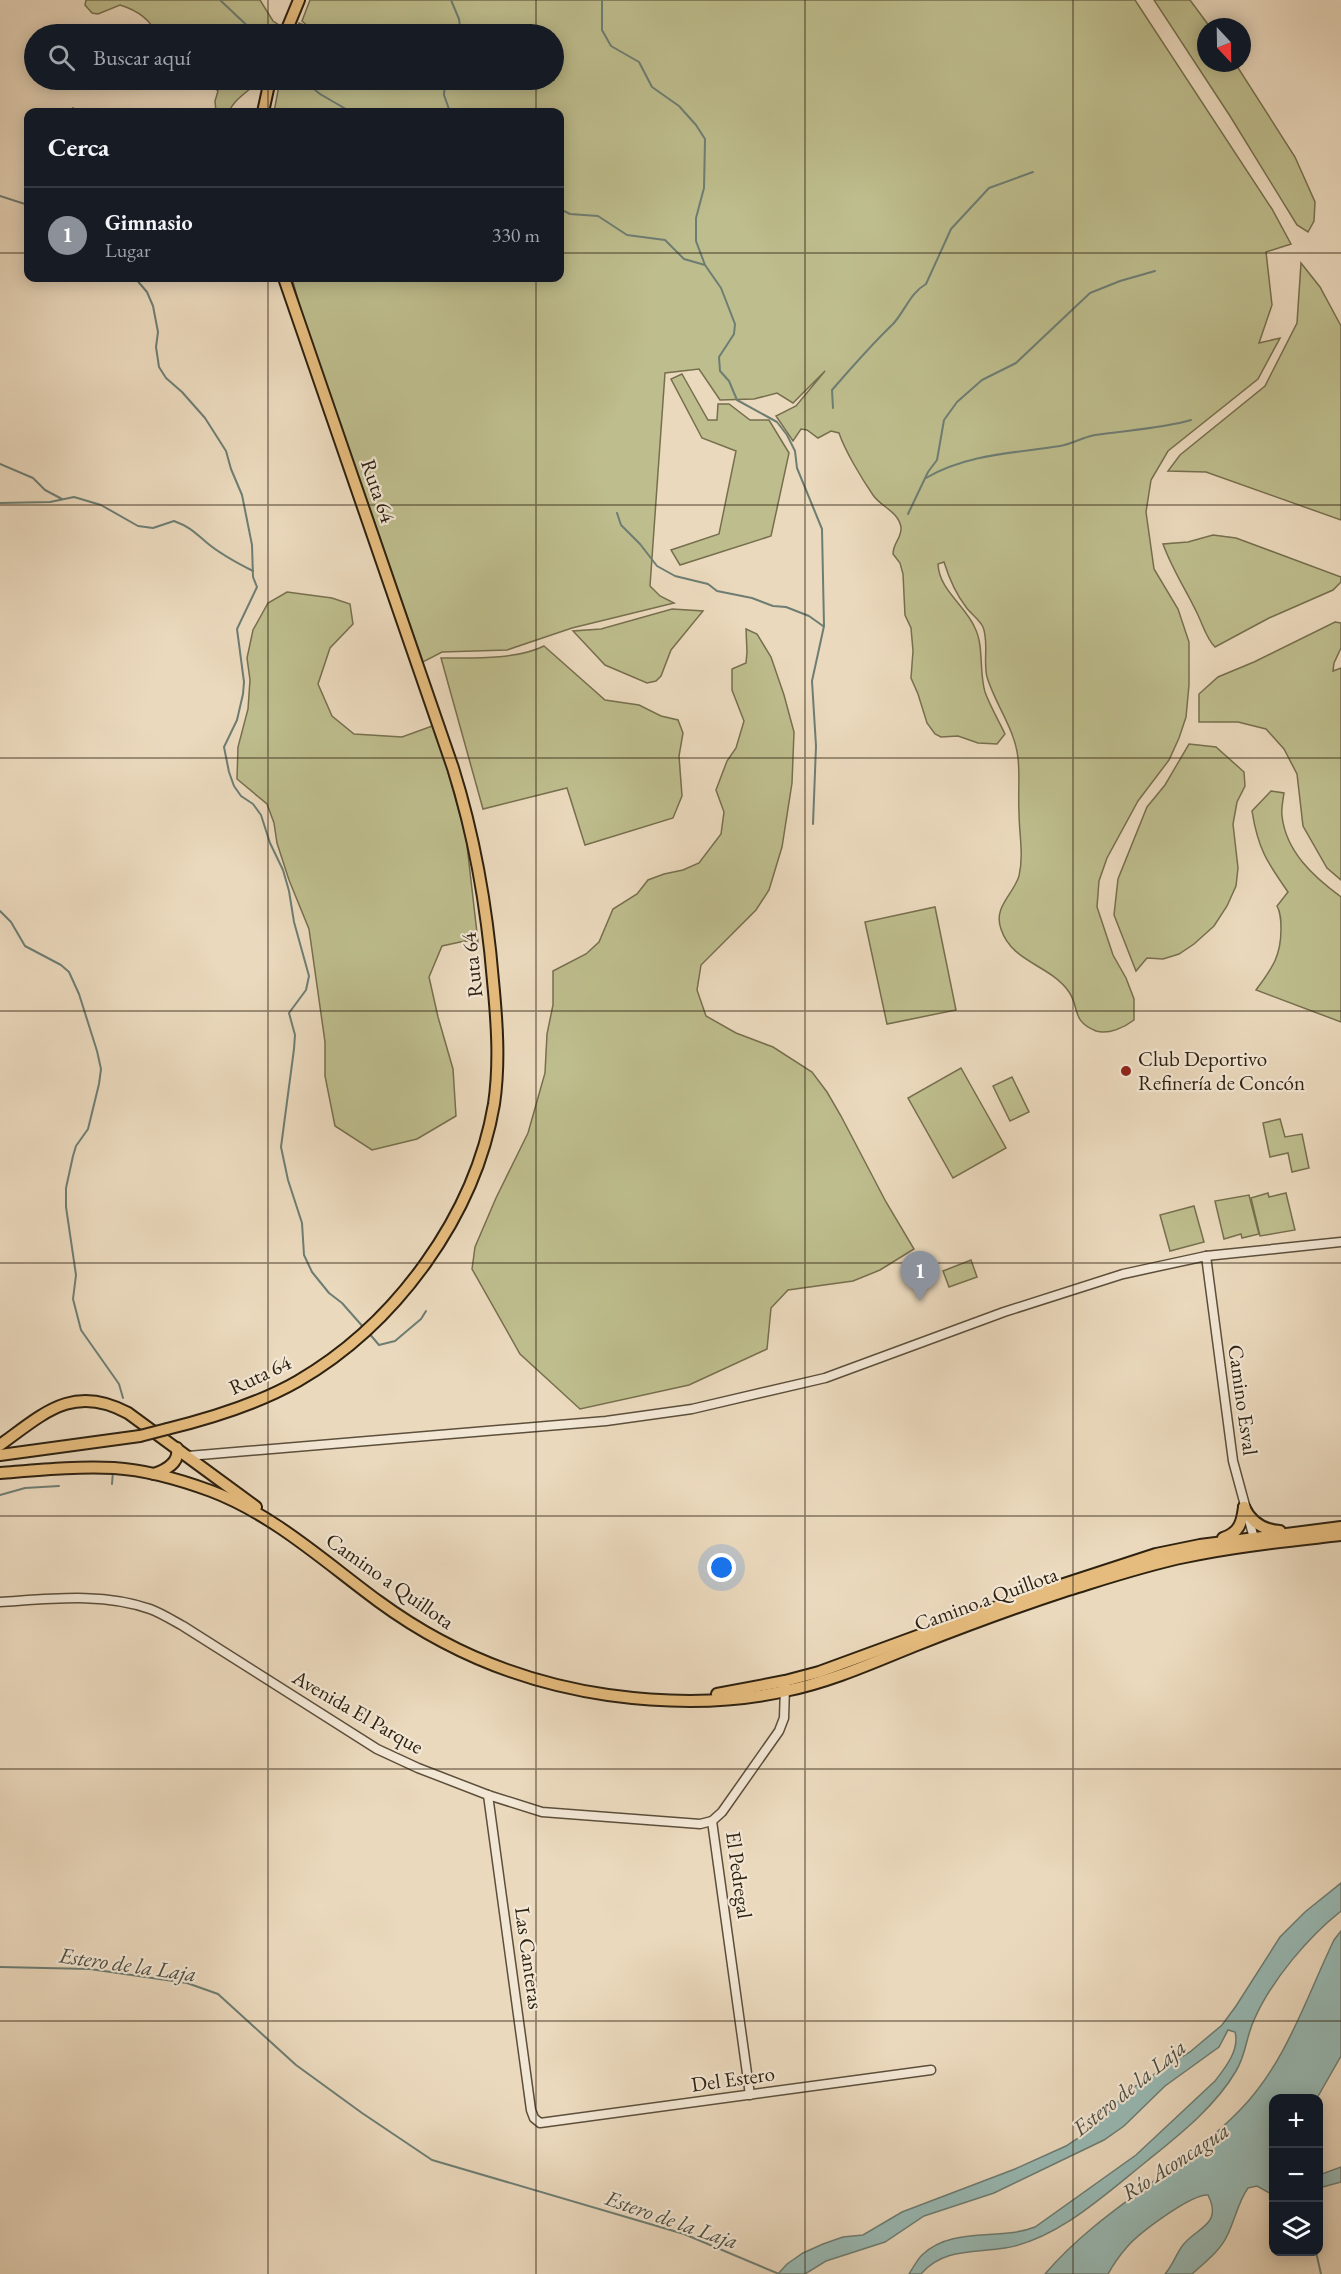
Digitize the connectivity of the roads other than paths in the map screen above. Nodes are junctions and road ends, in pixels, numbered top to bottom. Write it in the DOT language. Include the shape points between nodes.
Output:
graph roads {
  1 [pos="299,0"];
  2 [pos="289,24"];
  3 [pos="268,90"];
  4 [pos="264,108"];
  5 [pos="285,282"];
  6 [pos="1341,1242"];
  7 [pos="1206,1256"];
  8 [pos="0,1445"];
  9 [pos="177,1448"];
  10 [pos="188,1456"];
  11 [pos="0,1457"];
  12 [pos="0,1473"];
  13 [pos="154,1474"];
  14 [pos="1244,1507"];
  15 [pos="1341,1527"];
  16 [pos="1308,1531"];
  17 [pos="288,1533"];
  18 [pos="1341,1535"];
  19 [pos="1255,1542"];
  20 [pos="1200,1545"];
  21 [pos="0,1602"];
  22 [pos="785,1686"];
  23 [pos="488,1795"];
  24 [pos="712,1821"];
  25 [pos="931,2070"];
  26 [pos="750,2095"];
  27 [pos="540,2123"];
  1 -- 2 [label="main road"];
  3 -- 4 [label="main road"];
  5 -- 11 [label="main road, Ruta 64, bridge" via="470,826 484,895 497,1032 496,1088 488,1134 461,1203 434,1251 390,1305 343,1349 298,1381 236,1409 166,1430"];
  6 -- 7 [label="street"];
  7 -- 10 [label="street" via="1062,1292 825,1378 703,1407 606,1422"];
  7 -- 14 [label="street, Camino Esval" via="1233,1461"];
  8 -- 9 [label="main road" via="53,1407 87,1400 116,1407"];
  9 -- 10 [label="main road"];
  9 -- 13 [label="main road" via="175,1461"];
  10 -- 17 [label="main road"];
  12 -- 13 [label="main road" via="107,1468"];
  13 -- 17 [label="main road" via="225,1497"];
  14 -- 16 [label="main road" via="1254,1521 1267,1529"];
  14 -- 19 [label="street, Camino Esval"];
  14 -- 20 [label="main road" via="1237,1531"];
  15 -- 16 [label="main road, Camino a Quillota"];
  16 -- 19 [label="main road, Camino a Quillota"];
  17 -- 22 [label="main road, Camino a Quillota" via="399,1616 449,1645 513,1673 612,1696 675,1701 717,1700"];
  18 -- 19 [label="main road, Camino a Quillota"];
  19 -- 20 [label="main road, Camino a Quillota"];
  19 -- 22 [label="main road, Camino a Quillota" via="1118,1574 971,1624 838,1676"];
  20 -- 22 [label="main road, Camino a Quillota" via="1092,1574"];
  21 -- 23 [label="street, Avenida El Parque" via="98,1599 152,1609 377,1749"];
  22 -- 24 [label="street, El Pedregal" via="784,1718 779,1731"];
  23 -- 24 [label="street, Avenida El Parque" via="559,1814 700,1824"];
  23 -- 27 [label="street, Las Canteras" via="531,2110"];
  24 -- 26 [label="street, El Pedregal"];
  25 -- 26 [label="street, Del Estero"];
  26 -- 27 [label="street, Del Estero"];
}
